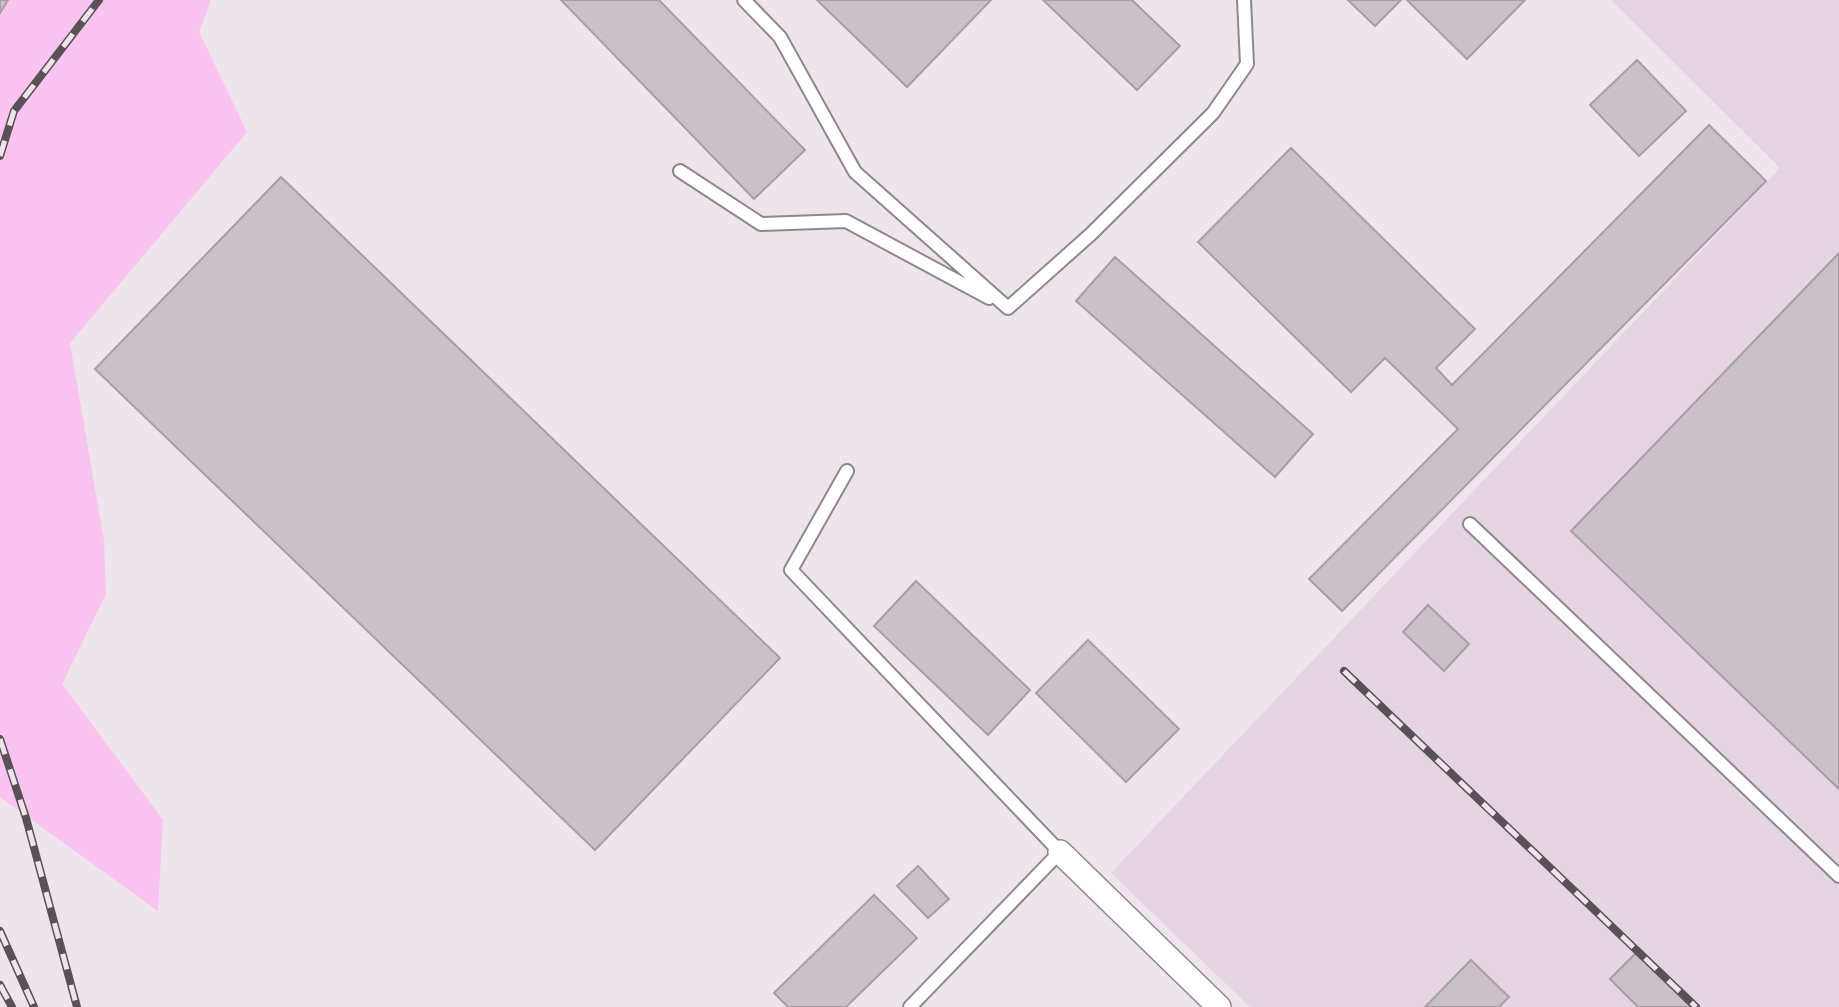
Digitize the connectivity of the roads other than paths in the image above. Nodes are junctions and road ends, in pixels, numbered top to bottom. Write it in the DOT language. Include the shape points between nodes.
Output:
graph roads {
  1 [pos="744,0"];
  2 [pos="1244,0"];
  3 [pos="680,171"];
  4 [pos="1008,308"];
  5 [pos="847,471"];
  6 [pos="1470,524"];
  7 [pos="1060,852"];
  8 [pos="1839,876"];
  9 [pos="910,1007"];
  10 [pos="1219,1007"];
  1 -- 4 [label="lane" via="780,37 855,172"];
  2 -- 4 [label="lane" via="1247,64 1213,113 1091,234"];
  3 -- 4 [label="lane" via="761,224 846,221"];
  5 -- 7 [label="lane" via="791,569"];
  6 -- 8 [label="lane"];
  7 -- 9 [label="lane"];
  7 -- 10 [label="street"];
}
